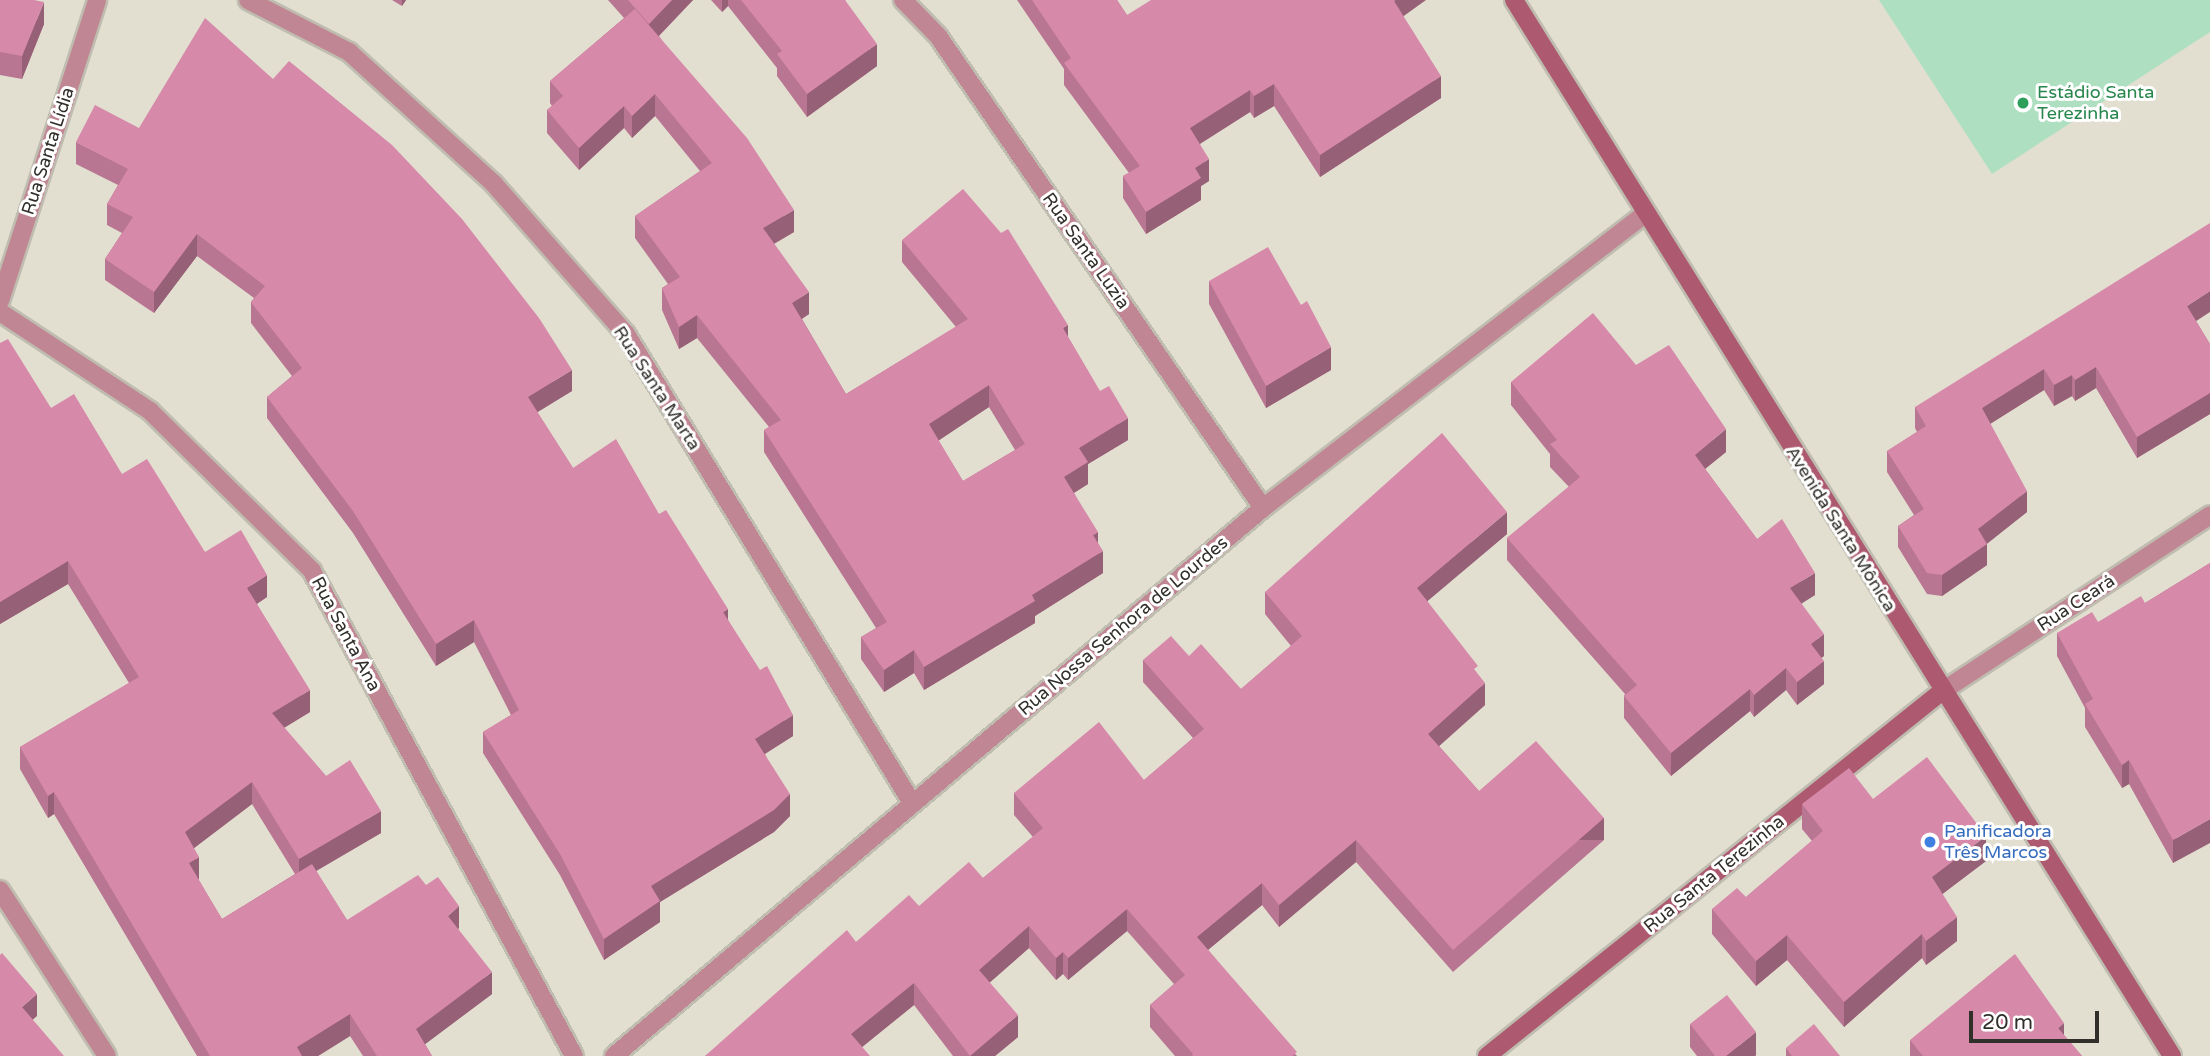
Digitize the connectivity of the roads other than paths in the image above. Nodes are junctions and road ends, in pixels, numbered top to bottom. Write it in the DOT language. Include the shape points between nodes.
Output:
graph roads {
  1 [pos="97,0"];
  2 [pos="248,0"];
  3 [pos="903,0"];
  4 [pos="1514,0"];
  5 [pos="1646,213"];
  6 [pos="0,302"];
  7 [pos="0,313"];
  8 [pos="1263,508"];
  9 [pos="2210,515"];
  10 [pos="1941,692"];
  11 [pos="912,803"];
  12 [pos="0,890"];
  13 [pos="107,1056"];
  14 [pos="574,1056"];
  15 [pos="614,1056"];
  16 [pos="1487,1056"];
  17 [pos="2172,1056"];
  1 -- 6 [label="street, Rua Santa Lídia"];
  2 -- 11 [label="street, Rua Santa Marta" via="349,52 494,184 626,334"];
  3 -- 8 [label="street, Rua Santa Luzia" via="938,36"];
  4 -- 5 [label="street, Avenida Santa Mônica"];
  5 -- 8 [label="street, Rua Nossa Senhora de Lourdes"];
  5 -- 10 [label="street, Avenida Santa Mônica"];
  7 -- 14 [label="street, Rua Santa Ana" via="150,411 312,571"];
  8 -- 11 [label="street, Rua Nossa Senhora de Lourdes"];
  9 -- 10 [label="street, Rua Ceará"];
  10 -- 16 [label="street, Rua Santa Terezinha"];
  10 -- 17 [label="street, Avenida Santa Mônica"];
  11 -- 15 [label="street, Rua Nossa Senhora de Lourdes"];
  12 -- 13 [label="street"];
}
